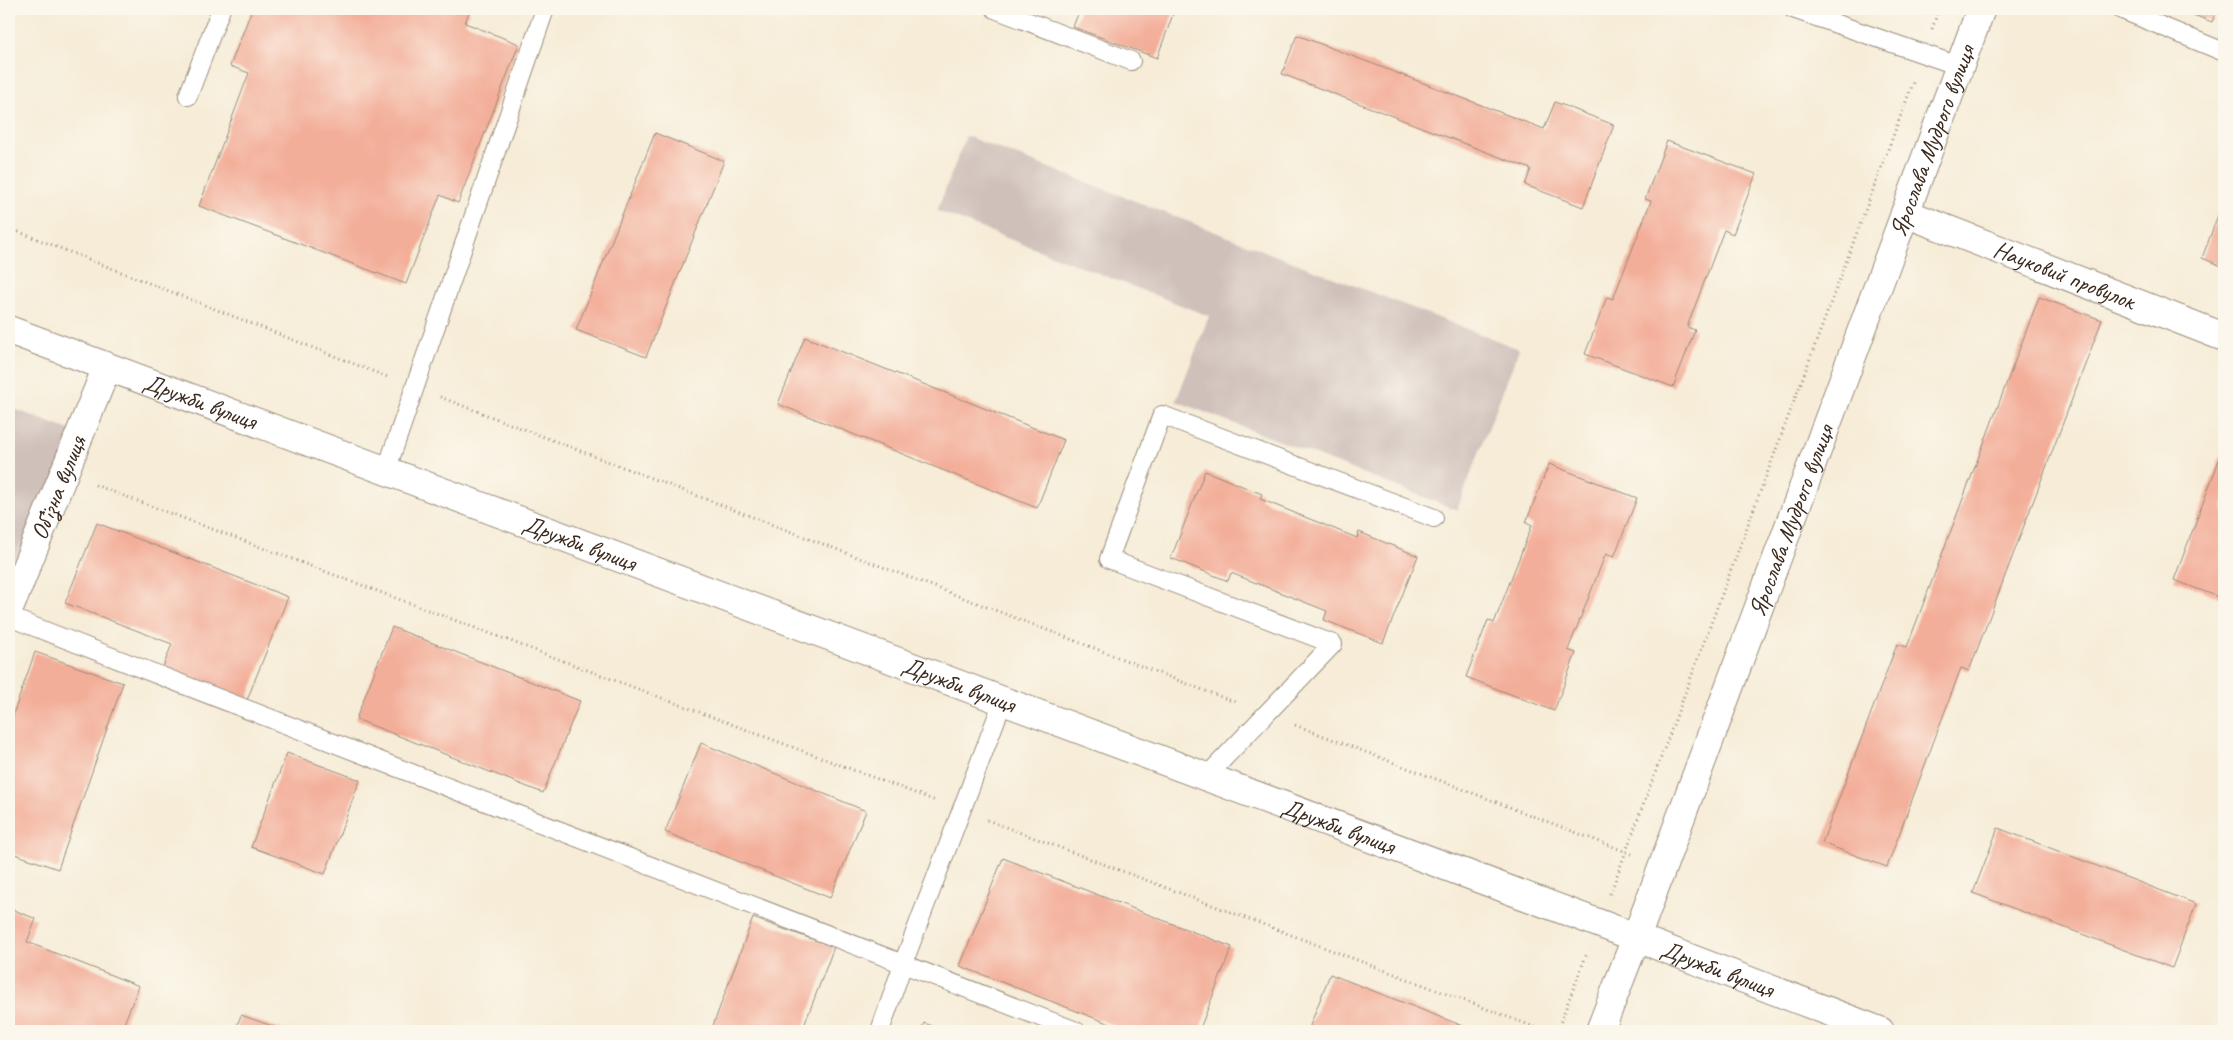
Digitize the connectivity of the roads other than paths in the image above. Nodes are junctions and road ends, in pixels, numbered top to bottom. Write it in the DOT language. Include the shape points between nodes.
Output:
graph roads {
  1 [pos="221,9"];
  2 [pos="545,9"];
  3 [pos="995,9"];
  4 [pos="1793,9"];
  5 [pos="1981,9"];
  6 [pos="2120,9"];
  7 [pos="2224,52"];
  8 [pos="1132,62"];
  9 [pos="1959,66"];
  10 [pos="188,96"];
  11 [pos="1905,213"];
  12 [pos="9,330"];
  13 [pos="2224,337"];
  14 [pos="108,367"];
  15 [pos="386,471"];
  16 [pos="1434,518"];
  17 [pos="9,608"];
  18 [pos="9,617"];
  19 [pos="1003,701"];
  20 [pos="1206,777"];
  21 [pos="1636,938"];
  22 [pos="903,964"];
  23 [pos="880,1031"];
  24 [pos="1076,1031"];
  25 [pos="1600,1031"];
  26 [pos="1880,1031"];
  1 -- 10 [label="lane"];
  2 -- 15 [label="lane"];
  3 -- 8 [label="lane"];
  4 -- 9 [label="lane"];
  5 -- 9 [label="street, Ярослава Мудрого вулиця"];
  6 -- 7 [label="lane"];
  9 -- 11 [label="street, Ярослава Мудрого вулиця"];
  11 -- 13 [label="street, Науковий провулок"];
  11 -- 21 [label="street, Ярослава Мудрого вулиця"];
  12 -- 14 [label="street, Дружби вулиця"];
  14 -- 15 [label="street, Дружби вулиця"];
  14 -- 17 [label="street, Об’їзна вулиця"];
  15 -- 19 [label="street, Дружби вулиця"];
  16 -- 20 [label="lane" via="1162,415 1109,559 1333,644"];
  18 -- 22 [label="lane"];
  19 -- 20 [label="street, Дружби вулиця"];
  19 -- 22 [label="lane"];
  20 -- 21 [label="street, Дружби вулиця"];
  21 -- 25 [label="street, Ярослава Мудрого вулиця"];
  21 -- 26 [label="street, Дружби вулиця"];
  22 -- 23 [label="lane"];
  22 -- 24 [label="lane"];
}
